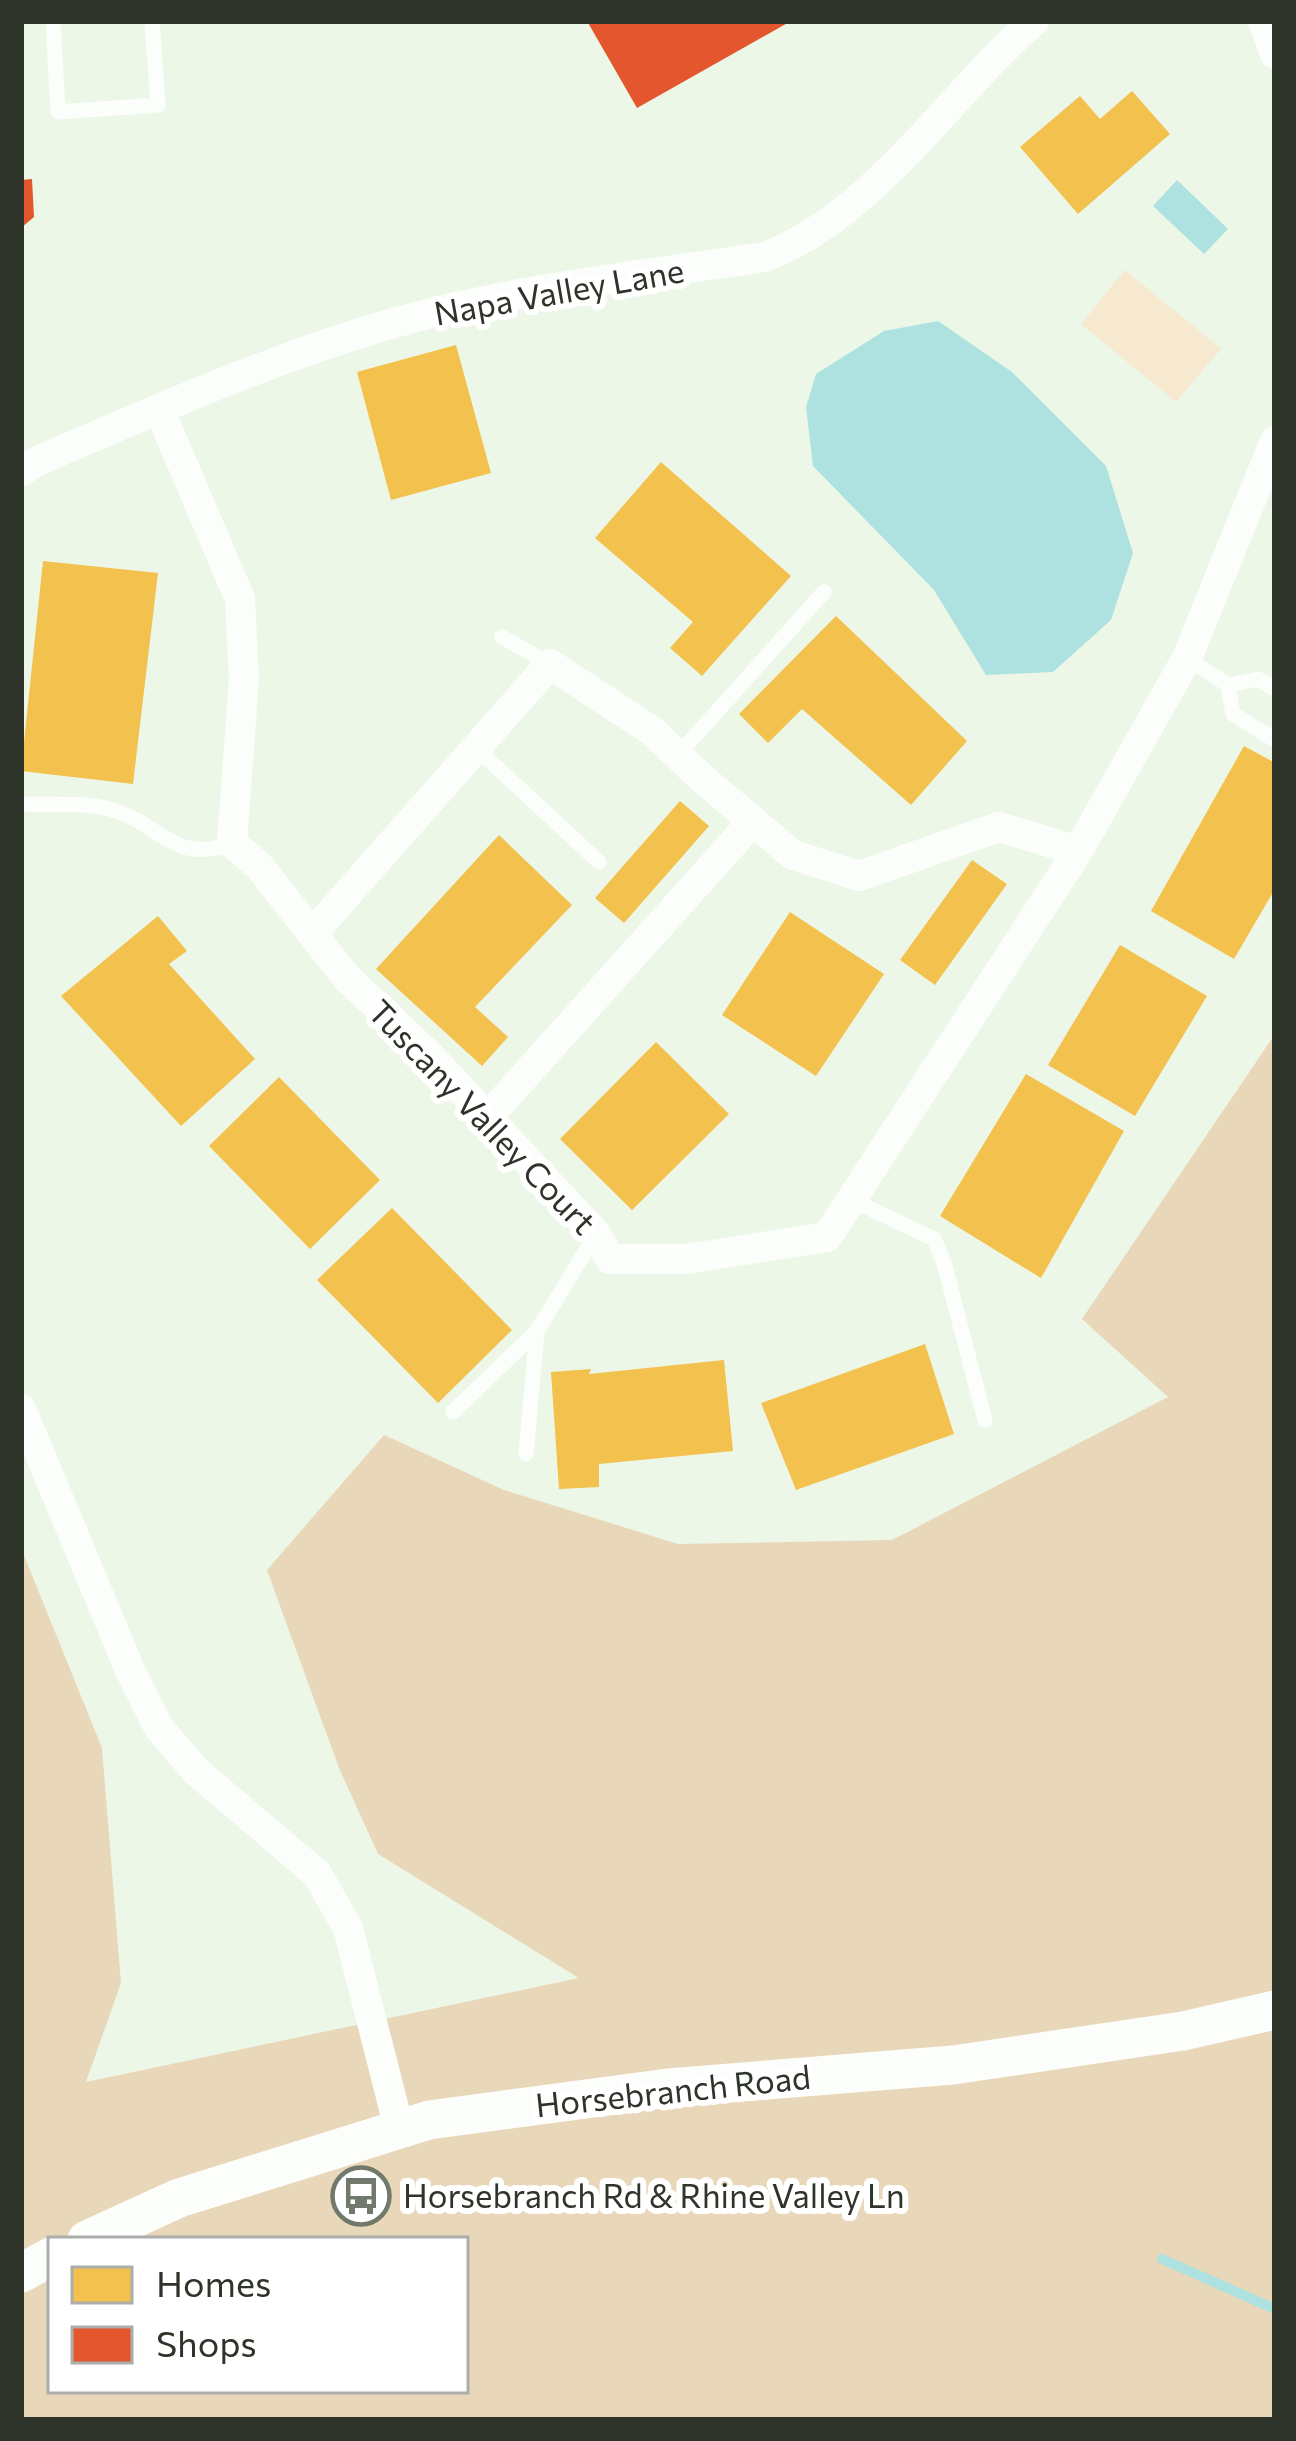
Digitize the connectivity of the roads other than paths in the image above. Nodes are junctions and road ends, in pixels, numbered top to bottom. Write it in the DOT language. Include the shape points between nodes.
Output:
graph roads {
  1 [pos="53,21"];
  2 [pos="152,21"];
  3 [pos="1034,21"];
  4 [pos="1263,21"];
  5 [pos="1275,54"];
  6 [pos="159,409"];
  7 [pos="1275,441"];
  8 [pos="21,472"];
  9 [pos="824,592"];
  10 [pos="502,637"];
  11 [pos="1187,658"];
  12 [pos="550,664"];
  13 [pos="1228,685"];
  14 [pos="1275,689"];
  15 [pos="1275,740"];
  16 [pos="478,750"];
  17 [pos="678,755"];
  18 [pos="23,804"];
  19 [pos="753,821"];
  20 [pos="232,843"];
  21 [pos="1078,851"];
  22 [pos="599,862"];
  23 [pos="312,934"];
  24 [pos="488,1118"];
  25 [pos="852,1200"];
  26 [pos="596,1234"];
  27 [pos="537,1331"];
  28 [pos="21,1409"];
  29 [pos="453,1412"];
  30 [pos="985,1420"];
  31 [pos="526,1454"];
  32 [pos="1275,2010"];
  33 [pos="399,2128"];
  34 [pos="94,2237"];
  35 [pos="48,2259"];
  36 [pos="21,2273"];
  1 -- 2 [label="lane" via="58,112 158,105"];
  3 -- 6 [label="street, Napa Valley Lane" via="842,216 787,249 511,294 390,324"];
  4 -- 5 [label="street"];
  6 -- 8 [label="street, Napa Valley Lane"];
  6 -- 20 [label="street" via="240,599 244,679"];
  7 -- 11 [label="street, Tuscany Valley Court"];
  9 -- 17 [label="lane"];
  10 -- 12 [label="lane"];
  11 -- 13 [label="lane"];
  11 -- 21 [label="street, Tuscany Valley Court"];
  12 -- 16 [label="street"];
  12 -- 17 [label="street"];
  13 -- 14 [label="lane" via="1258,679"];
  13 -- 15 [label="lane" via="1234,714"];
  16 -- 22 [label="lane"];
  16 -- 23 [label="street"];
  17 -- 19 [label="street"];
  18 -- 20 [label="lane" via="106,808 179,848 209,852"];
  19 -- 21 [label="street" via="794,855 859,876 999,826"];
  19 -- 24 [label="street"];
  20 -- 23 [label="street, Tuscany Valley Court"];
  21 -- 25 [label="street, Tuscany Valley Court"];
  23 -- 24 [label="street, Tuscany Valley Court"];
  24 -- 26 [label="street, Tuscany Valley Court"];
  25 -- 26 [label="street, Tuscany Valley Court" via="827,1237 686,1259 610,1259"];
  25 -- 30 [label="lane" via="934,1239"];
  26 -- 27 [label="lane"];
  27 -- 29 [label="lane"];
  27 -- 31 [label="lane"];
  28 -- 33 [label="street" via="159,1728 334,1898"];
  32 -- 33 [label="street, Horsebranch Road" via="1183,2032 953,2065 590,2096"];
  33 -- 34 [label="street, Horsebranch Road" via="179,2198"];
  35 -- 36 [label="street"];
}
